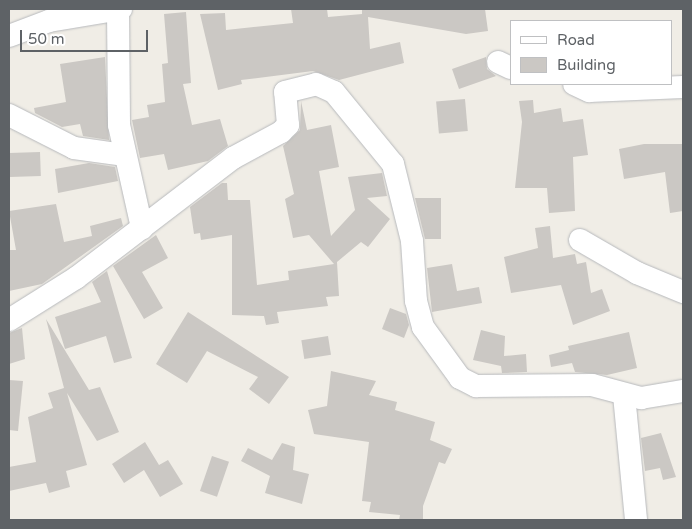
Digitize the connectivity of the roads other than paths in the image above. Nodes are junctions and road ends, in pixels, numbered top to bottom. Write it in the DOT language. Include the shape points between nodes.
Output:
graph roads {
  1 [pos="119,9"];
  2 [pos="9,36"];
  3 [pos="576,85"];
  4 [pos="683,87"];
  5 [pos="9,115"];
  6 [pos="124,155"];
  7 [pos="142,228"];
  8 [pos="580,240"];
  9 [pos="683,292"];
  10 [pos="9,320"];
  11 [pos="683,391"];
  12 [pos="624,395"];
  13 [pos="636,520"];
  1 -- 2 [label="street" via="49,21"];
  1 -- 6 [label="street" via="116,89"];
  3 -- 4 [label="street" via="585,91"];
  5 -- 6 [label="street" via="74,148"];
  6 -- 7 [label="street"];
  7 -- 10 [label="street" via="76,278"];
  7 -- 12 [label="street" via="233,158 281,132 288,125 285,92 316,84 334,92 393,164 412,241 416,301 423,327 460,378 476,386 562,382"];
  8 -- 9 [label="street" via="637,273"];
  11 -- 12 [label="street" via="641,398"];
  12 -- 13 [label="street"];
}
